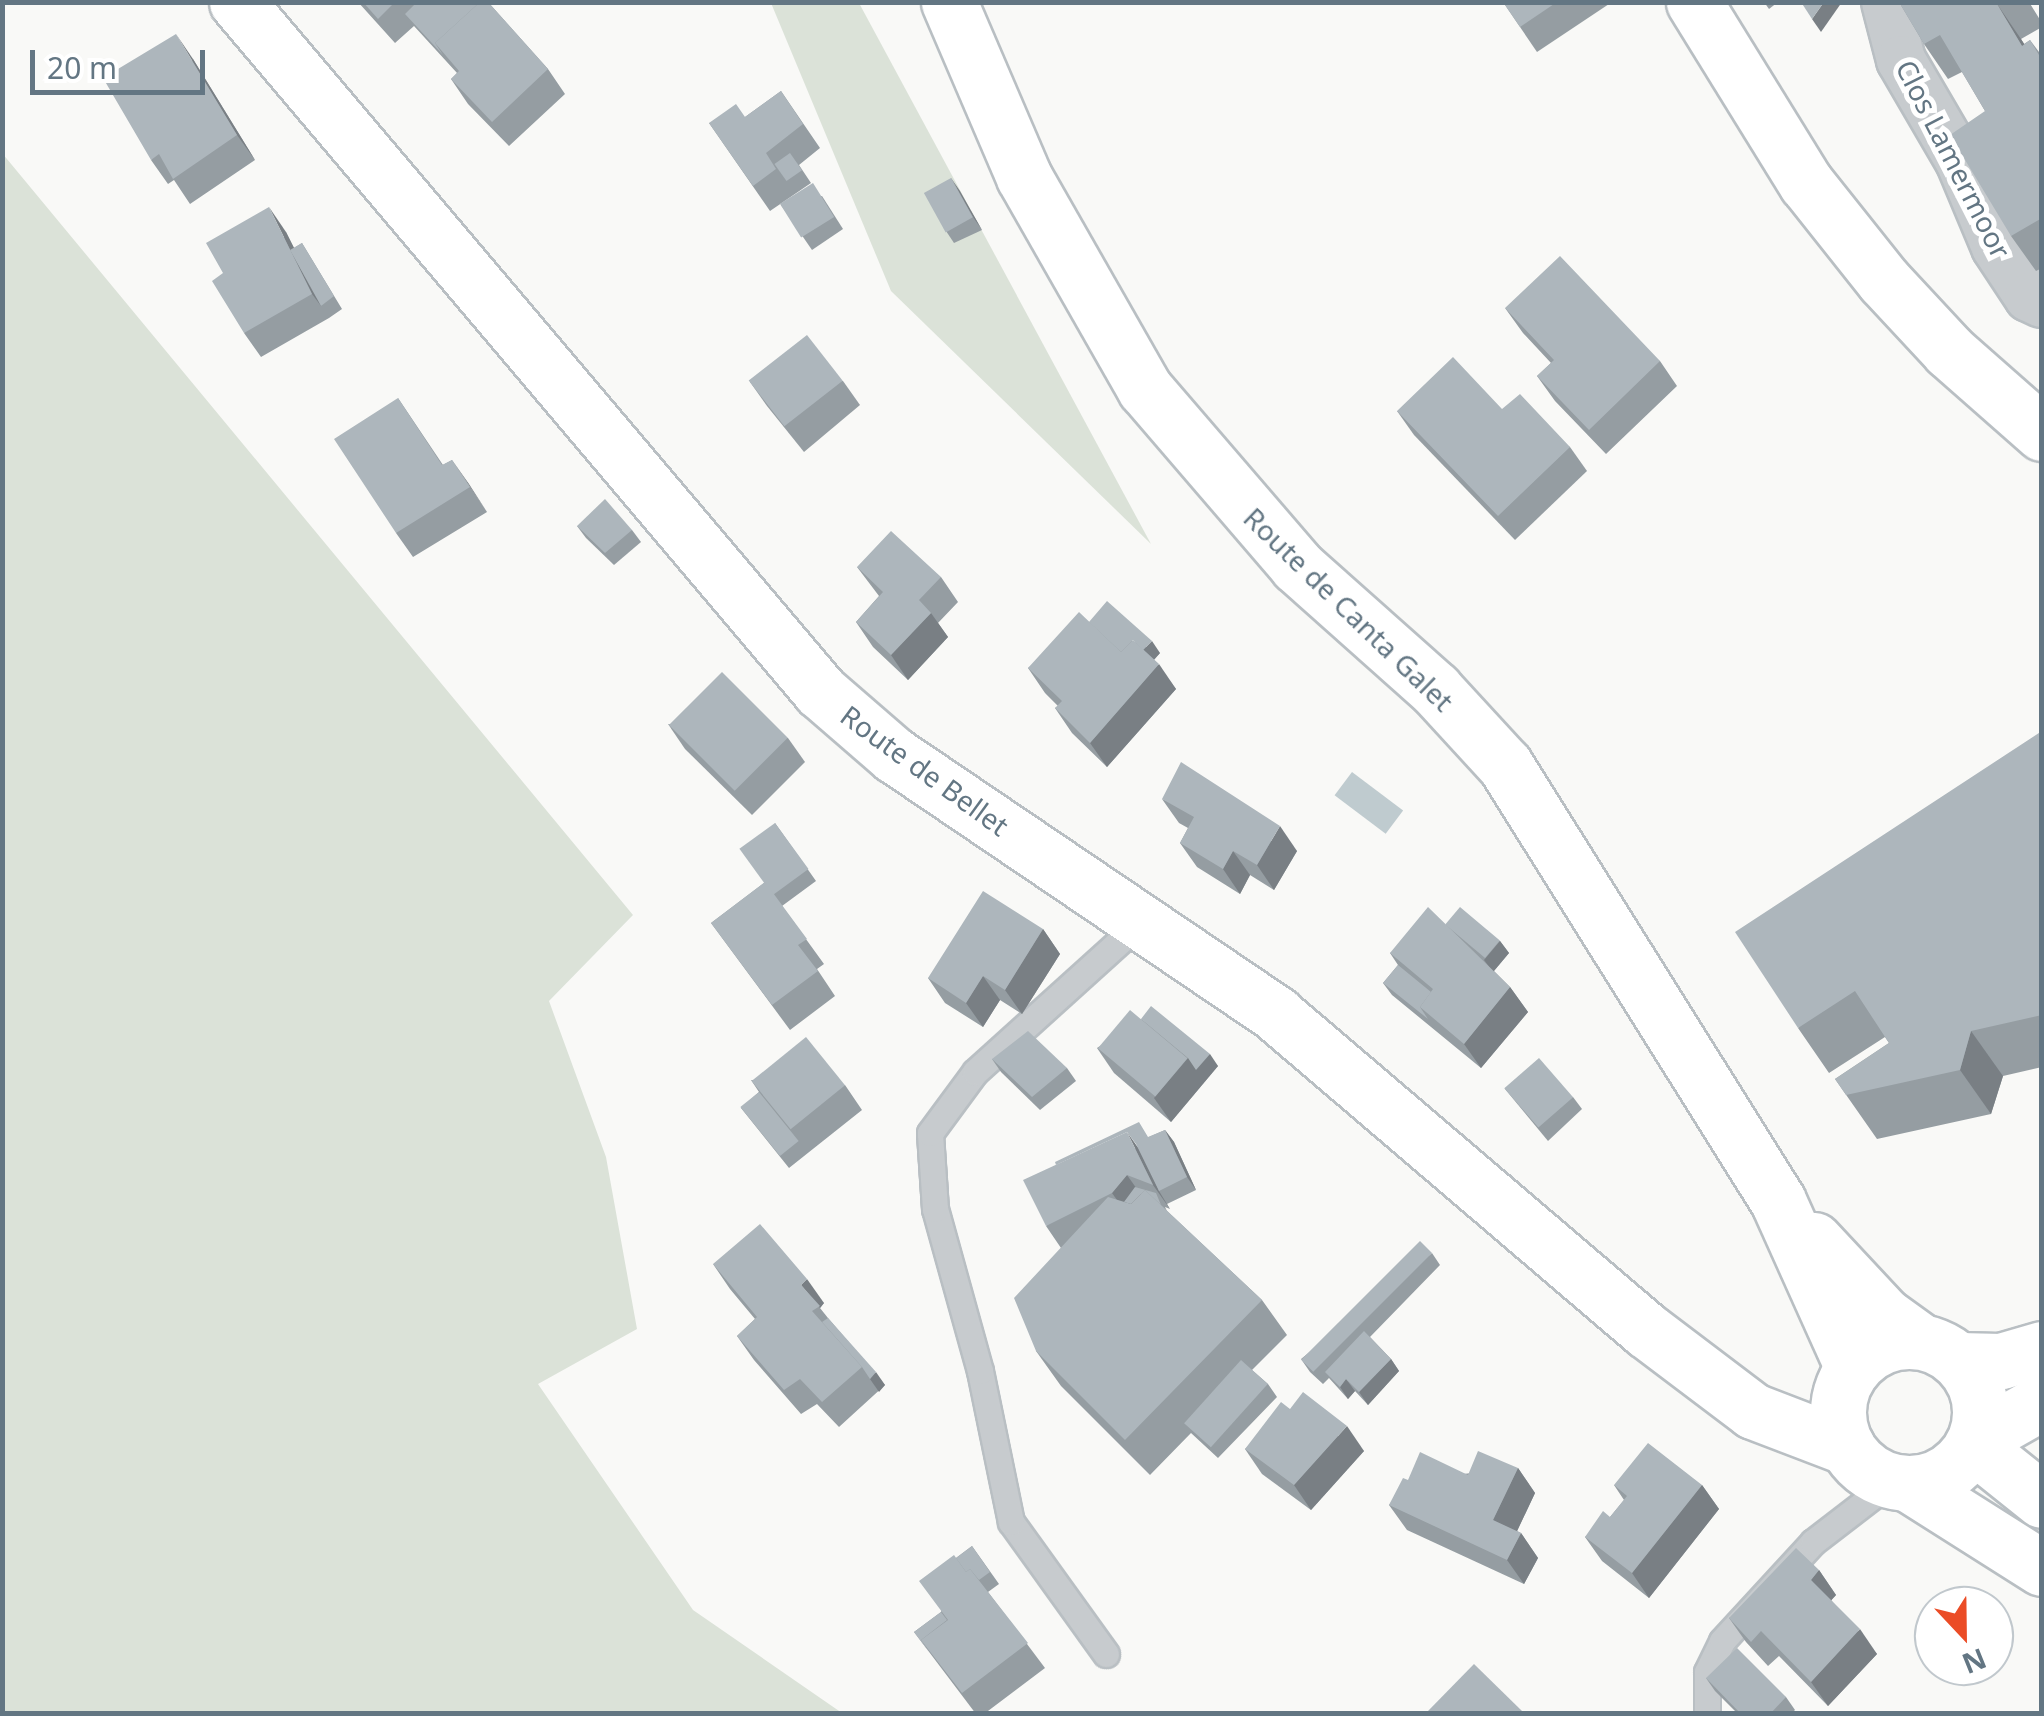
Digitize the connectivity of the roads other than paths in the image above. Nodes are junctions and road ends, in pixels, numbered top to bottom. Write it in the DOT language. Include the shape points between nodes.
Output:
graph roads {
  1 [pos="237,2"];
  2 [pos="949,2"];
  3 [pos="1694,2"];
  4 [pos="1886,2"];
  5 [pos="2042,303"];
  6 [pos="2042,433"];
  7 [pos="1142,921"];
  8 [pos="1778,1202"];
  9 [pos="1646,1330"];
  10 [pos="2042,1349"];
  11 [pos="1939,1351"];
  12 [pos="1849,1375"];
  13 [pos="2042,1402"];
  14 [pos="1974,1442"];
  15 [pos="1847,1447"];
  16 [pos="1900,1483"];
  17 [pos="2042,1500"];
  18 [pos="2042,1568"];
  19 [pos="1106,1654"];
  20 [pos="1707,1714"];
  1 -- 7 [label="street, Route de Bellet" via="820,691 894,755"];
  2 -- 8 [label="street, Route de Canta Galet" via="1024,178 1145,389 1297,566 1434,690 1505,765"];
  3 -- 6 [label="street" via="1806,184 1884,281 1949,352"];
  4 -- 5 [label="street, Clos Lamermoor" via="1900,60 1960,162 1996,246 2029,297"];
  7 -- 9 [label="street, Route de Bellet" via="1276,1014"];
  7 -- 19 [label="lane" via="975,1072 930,1132 934,1210 980,1370 1011,1522"];
  8 -- 11 [label="street, Route de Canta Galet" via="1884,1315"];
  8 -- 12 [label="street, Route de Canta Galet"];
  9 -- 12 [label="street, Route de Bellet" via="1765,1381 1810,1390"];
  9 -- 15 [label="street, Route de Bellet" via="1754,1411"];
  10 -- 11 [label="street" via="2000,1361"];
  11 -- 12 [label="street" via="1878,1348"];
  11 -- 14 [label="street" via="1979,1397"];
  12 -- 15 [label="street" via="1837,1412"];
  13 -- 14 [label="street"];
  14 -- 16 [label="street" via="1946,1474"];
  14 -- 17 [label="street"];
  15 -- 16 [label="street" via="1856,1462"];
  16 -- 18 [label="street"];
  16 -- 20 [label="lane" via="1812,1542 1722,1640 1708,1672"];
}
